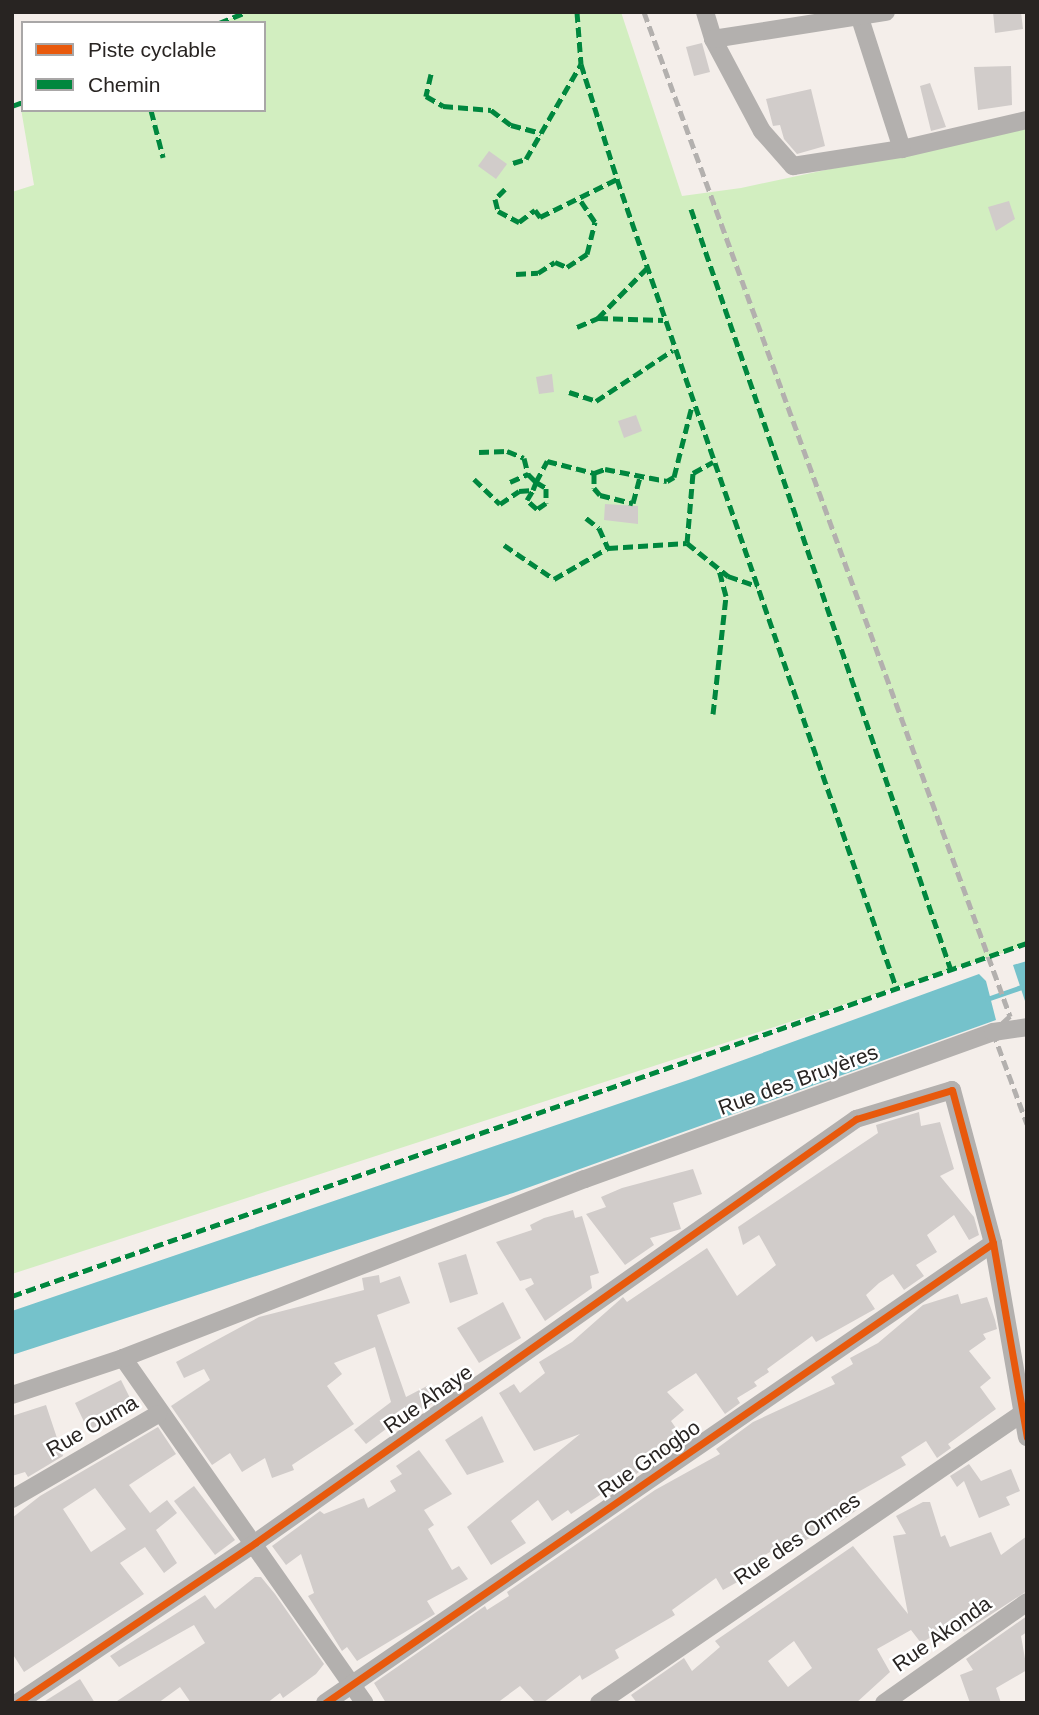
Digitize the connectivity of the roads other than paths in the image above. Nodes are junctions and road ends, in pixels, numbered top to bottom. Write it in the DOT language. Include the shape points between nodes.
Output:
graph roads {
  1 [pos="705,12"];
  2 [pos="886,12"];
  3 [pos="859,14"];
  4 [pos="713,39"];
  5 [pos="1027,120"];
  6 [pos="902,149"];
  7 [pos="1027,1027"];
  8 [pos="993,1243"];
  9 [pos="123,1358"];
  10 [pos="12,1395"];
  11 [pos="158,1414"];
  12 [pos="1021,1414"];
  13 [pos="1027,1437"];
  14 [pos="12,1499"];
  15 [pos="255,1543"];
  16 [pos="1027,1602"];
  17 [pos="353,1684"];
  18 [pos="17,1703"];
  19 [pos="325,1703"];
  20 [pos="365,1703"];
  21 [pos="599,1703"];
  22 [pos="884,1703"];
  1 -- 4 [label="street"];
  2 -- 3 [label="street"];
  3 -- 4 [label="street"];
  3 -- 6 [label="street"];
  4 -- 6 [label="street" via="762,131 793,166"];
  5 -- 6 [label="street"];
  7 -- 9 [label="street, Rue des Bruyères" via="993,1032 585,1179"];
  8 -- 12 [label="street"];
  8 -- 15 [label="street, Rue Ahaye" via="952,1090 856,1119"];
  8 -- 17 [label="street, Rue Gnogbo"];
  9 -- 10 [label="street, Rue des Bruyères"];
  9 -- 11 [label="street"];
  11 -- 14 [label="street, Rue Ouma"];
  11 -- 15 [label="street"];
  12 -- 13 [label="street"];
  12 -- 21 [label="street, Rue des Ormes"];
  15 -- 17 [label="street"];
  15 -- 18 [label="street, Rue Ahaye"];
  16 -- 22 [label="street, Rue Akonda"];
  17 -- 19 [label="street, Rue Gnogbo"];
  17 -- 20 [label="street"];
}
